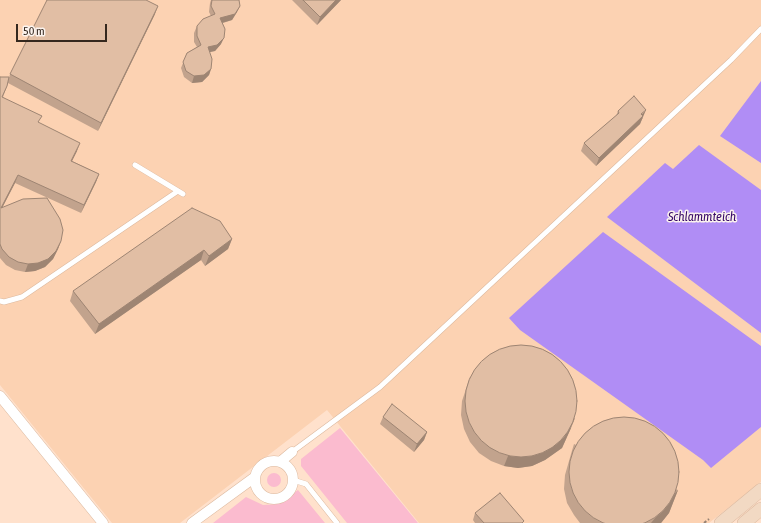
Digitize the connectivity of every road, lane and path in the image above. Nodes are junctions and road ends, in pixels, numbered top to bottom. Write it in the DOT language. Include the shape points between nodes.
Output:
graph roads {
  1 [pos="761,28"];
  2 [pos="135,165"];
  3 [pos="0,301"];
  4 [pos="0,396"];
  5 [pos="292,452"];
  6 [pos="280,462"];
  7 [pos="255,477"];
  8 [pos="293,480"];
  9 [pos="761,490"];
  10 [pos="761,509"];
  11 [pos="103,523"];
  12 [pos="192,523"];
  13 [pos="337,523"];
  14 [pos="722,523"];
  15 [pos="744,523"];
  1 -- 5 [label="lane" via="731,60 380,387"];
  2 -- 3 [label="lane" via="180,192 22,297"];
  4 -- 11 [label="street"];
  5 -- 6 [label="street"];
  6 -- 7 [label="street" via="264,464"];
  6 -- 8 [label="street" via="289,470"];
  7 -- 8 [label="street" via="259,492 274,499 290,491"];
  7 -- 12 [label="street"];
  8 -- 13 [label="lane" via="306,484"];
  9 -- 14 [label="main road"];
  10 -- 15 [label="main road"];
}
